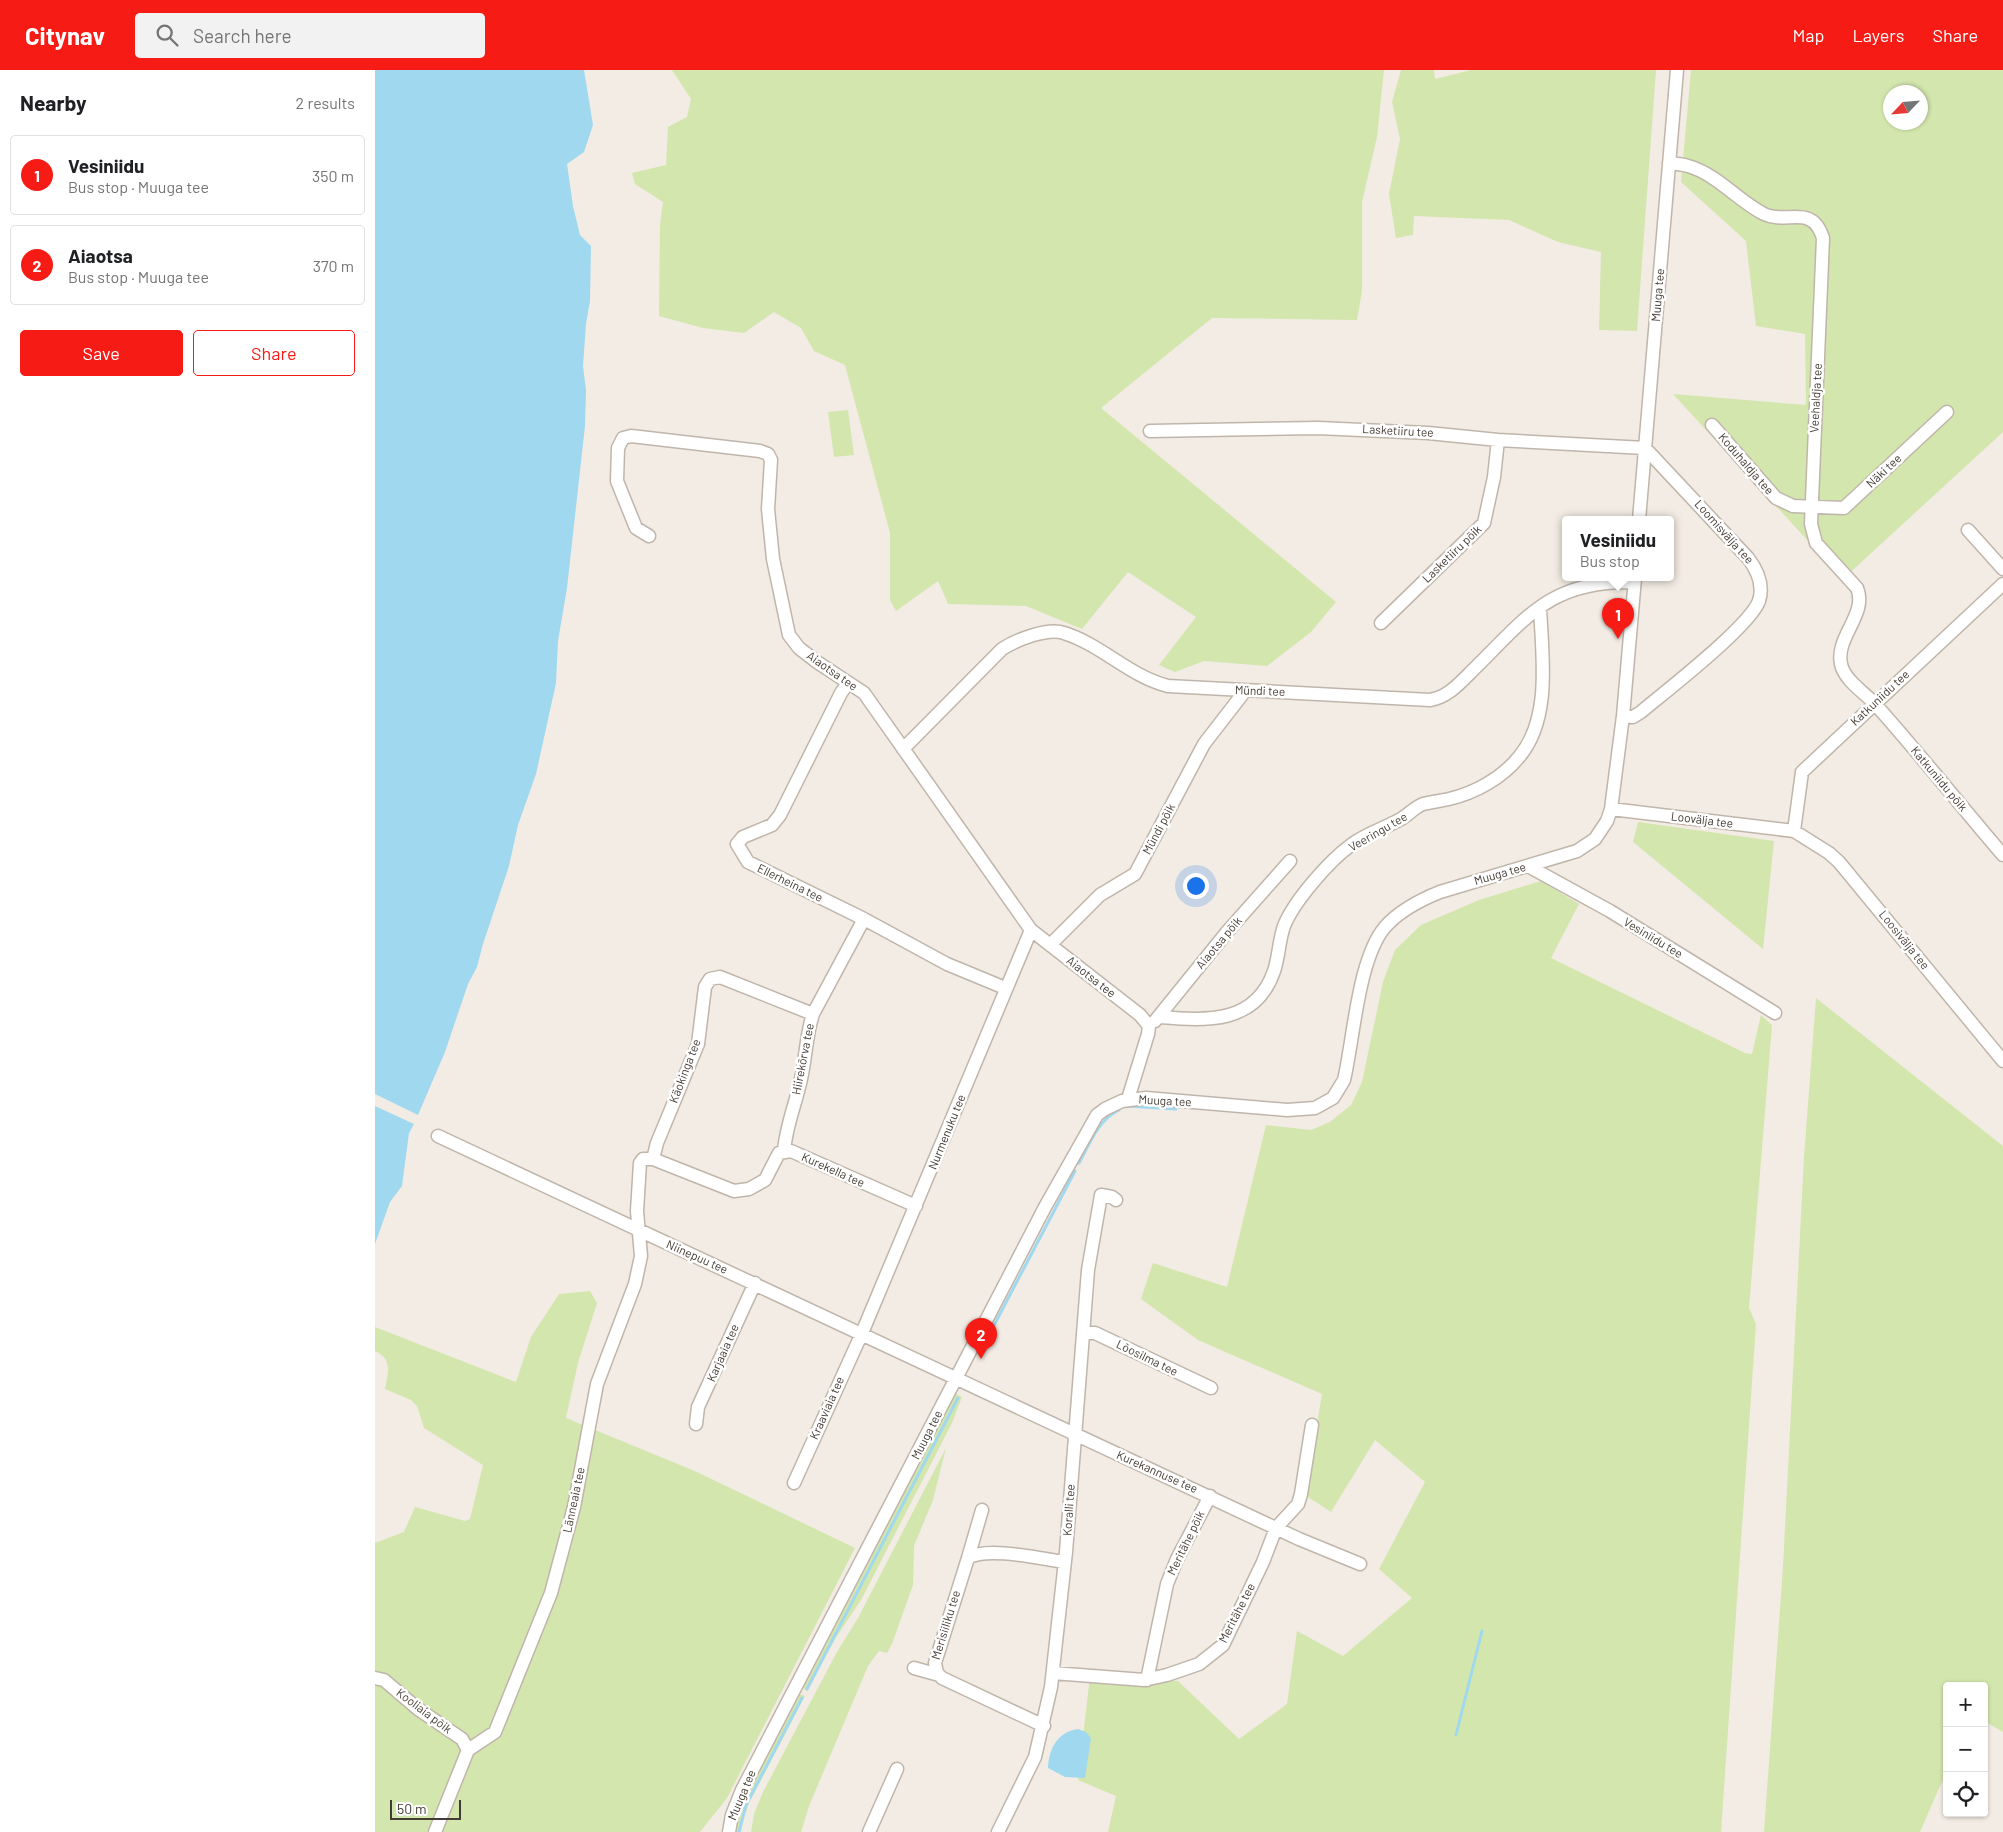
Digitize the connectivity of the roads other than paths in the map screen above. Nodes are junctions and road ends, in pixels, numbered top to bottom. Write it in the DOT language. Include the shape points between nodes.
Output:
graph roads {
  1 [pos="1677,70"];
  2 [pos="1669,163"];
  3 [pos="1947,412"];
  4 [pos="1712,424"];
  5 [pos="1150,431"];
  6 [pos="1498,440"];
  7 [pos="1645,448"];
  8 [pos="1812,508"];
  9 [pos="1639,516"];
  10 [pos="1968,530"];
  11 [pos="649,536"];
  12 [pos="2003,569"];
  13 [pos="1610,581"];
  14 [pos="1635,581"];
  15 [pos="2003,584"];
  16 [pos="1540,607"];
  17 [pos="1381,623"];
  18 [pos="848,684"];
  19 [pos="1245,691"];
  20 [pos="1875,703"];
  21 [pos="1623,716"];
  22 [pos="903,749"];
  23 [pos="1611,808"];
  24 [pos="1794,831"];
  25 [pos="2003,855"];
  26 [pos="1290,861"];
  27 [pos="1528,866"];
  28 [pos="865,919"];
  29 [pos="1031,930"];
  30 [pos="1051,945"];
  31 [pos="1005,988"];
  32 [pos="1775,1012"];
  33 [pos="813,1014"];
  34 [pos="1160,1017"];
  35 [pos="1149,1026"];
  36 [pos="2003,1061"];
  37 [pos="1128,1100"];
  38 [pos="437,1136"];
  39 [pos="784,1151"];
  40 [pos="653,1159"];
  41 [pos="1116,1200"];
  42 [pos="916,1206"];
  43 [pos="639,1231"];
  44 [pos="755,1283"];
  45 [pos="862,1333"];
  46 [pos="1083,1333"];
  47 [pos="955,1379"];
  48 [pos="1211,1388"];
  49 [pos="697,1424"];
  50 [pos="1312,1425"];
  51 [pos="1075,1435"];
  52 [pos="794,1483"];
  53 [pos="1210,1496"];
  54 [pos="982,1510"];
  55 [pos="1276,1528"];
  56 [pos="968,1558"];
  57 [pos="1065,1562"];
  58 [pos="1360,1564"];
  59 [pos="914,1668"];
  60 [pos="1053,1673"];
  61 [pos="939,1675"];
  62 [pos="375,1678"];
  63 [pos="1147,1680"];
  64 [pos="1044,1726"];
  65 [pos="468,1750"];
  66 [pos="897,1769"];
  67 [pos="435,1832"];
  68 [pos="729,1832"];
  69 [pos="869,1832"];
  70 [pos="998,1832"];
  1 -- 2 [label="street, Muuga tee"];
  2 -- 7 [label="street, Muuga tee"];
  2 -- 8 [label="street, Veehaldja tee" via="1689,166 1716,180 1763,213 1807,218 1820,228 1823,238"];
  3 -- 8 [label="street, Näki tee" via="1844,508"];
  4 -- 8 [label="street, Koduhaldja tee" via="1776,498 1793,506"];
  5 -- 6 [label="street, Lasketiiru tee" via="1318,428 1428,432"];
  6 -- 7 [label="street, Lasketiiru tee"];
  6 -- 17 [label="street, Lasketiiru põik" via="1485,523"];
  7 -- 9 [label="street, Muuga tee"];
  7 -- 21 [label="street, Loomisvälja tee" via="1748,558 1758,574 1761,592 1749,617 1714,649 1641,712 1633,717"];
  8 -- 20 [label="street, Veehaldja tee" via="1811,524 1816,543 1860,595 1841,650 1841,665 1851,680"];
  10 -- 12 [label="street"];
  11 -- 18 [label="street, Aiaotsa tee" via="636,528 617,480 618,448 623,438 649,438 768,454 771,460 768,509 773,558 789,636 799,648"];
  13 -- 16 [label="street, Mündi tee" via="1577,587"];
  14 -- 21 [label="street, Muuga tee"];
  15 -- 20 [label="street, Katkuniidu tee"];
  16 -- 19 [label="street, Mündi tee" via="1457,685 1438,698 1417,700"];
  16 -- 34 [label="street, Veeringu tee" via="1542,693 1536,727 1519,758 1492,781 1463,795 1421,805 1403,818 1351,844 1302,894 1284,927 1269,984 1249,1008 1214,1018"];
  18 -- 22 [label="street, Aiaotsa tee" via="864,693"];
  18 -- 28 [label="street, Ellerheina tee" via="841,692 780,815 773,825 743,837 737,844 748,862"];
  19 -- 22 [label="street, Mündi tee" via="1152,682 1100,650 1064,632 1055,631 1016,640 1002,649"];
  19 -- 30 [label="street, Mündi põik" via="1204,744 1135,874 1100,895"];
  20 -- 24 [label="street, Katkuniidu tee" via="1802,772"];
  20 -- 25 [label="street, Katkuniidu põik"];
  21 -- 23 [label="street, Muuga tee"];
  22 -- 29 [label="street, Aiaotsa tee"];
  23 -- 24 [label="street, Loovälja tee"];
  23 -- 27 [label="street, Muuga tee" via="1607,821 1589,844 1564,856"];
  24 -- 36 [label="street, Loosivälja tee" via="1839,862"];
  26 -- 34 [label="street, Aiaotsa põik" via="1227,932"];
  27 -- 32 [label="street, Vesiniidu tee"];
  27 -- 37 [label="street, Muuga tee" via="1422,899 1403,910 1384,928 1370,952 1345,1080 1326,1103 1315,1108 1287,1110 1146,1098"];
  28 -- 31 [label="street, Ellerheina tee" via="947,964"];
  28 -- 33 [label="street, Hiirekõrva tee"];
  29 -- 30 [label="street, Aiaotsa tee"];
  29 -- 31 [label="street, Nurmenuku tee"];
  30 -- 35 [label="street, Aiaotsa tee" via="1140,1014"];
  31 -- 42 [label="street, Nurmenuku tee"];
  33 -- 39 [label="street, Hiirekõrva tee"];
  33 -- 40 [label="street, Käokinga tee" via="721,977 710,979 705,987 698,1044"];
  34 -- 35 [label="street, Aiaotsa põik"];
  35 -- 37 [label="street"];
  37 -- 47 [label="street, Muuga tee" via="1105,1109 1091,1124"];
  38 -- 43 [label="street, Niinepuu tee"];
  39 -- 40 [label="street" via="779,1153 765,1180 749,1189 734,1191"];
  39 -- 42 [label="street, Kurekella tee" via="791,1151"];
  40 -- 43 [label="street, Käokinga tee" via="643,1159 640,1163"];
  41 -- 46 [label="street, Koralli tee" via="1101,1195 1098,1206"];
  42 -- 45 [label="street, Nurmenuku tee"];
  43 -- 44 [label="street, Niinepuu tee"];
  43 -- 65 [label="street, Länneaia tee" via="641,1256 635,1284 597,1384 574,1507 551,1593 495,1732"];
  44 -- 45 [label="street, Niinepuu tee"];
  44 -- 49 [label="street, Karjaaia tee" via="698,1408"];
  45 -- 47 [label="street, Niinepuu tee"];
  45 -- 52 [label="street, Kraaviaia tee"];
  46 -- 48 [label="street, Lõosilma tee" via="1095,1333"];
  46 -- 51 [label="street, Koralli tee"];
  47 -- 51 [label="street, Kurekannuse tee"];
  47 -- 68 [label="street, Muuga tee" via="742,1790"];
  50 -- 55 [label="street" via="1298,1504"];
  51 -- 53 [label="street, Kurekannuse tee"];
  51 -- 57 [label="street, Koralli tee"];
  53 -- 55 [label="street, Kurekannuse tee"];
  53 -- 63 [label="street, Meritähe põik" via="1167,1584"];
  54 -- 56 [label="street, Merisiiliku tee"];
  55 -- 58 [label="street, Kurekannuse tee"];
  55 -- 63 [label="street, Meritähe tee" via="1223,1645 1199,1664"];
  56 -- 57 [label="street" via="979,1554 1001,1554"];
  56 -- 61 [label="street, Merisiiliku tee" via="934,1667"];
  57 -- 60 [label="street, Koralli tee"];
  59 -- 61 [label="street"];
  60 -- 63 [label="street, Meritähe tee"];
  60 -- 64 [label="street, Koralli tee"];
  61 -- 64 [label="street, Merisiiliku tee"];
  62 -- 65 [label="street, Kooliaia põik" via="384,1680 418,1709 462,1739"];
  64 -- 70 [label="street, Koralli tee" via="1035,1756"];
  65 -- 67 [label="street"];
  66 -- 69 [label="street"];
}
